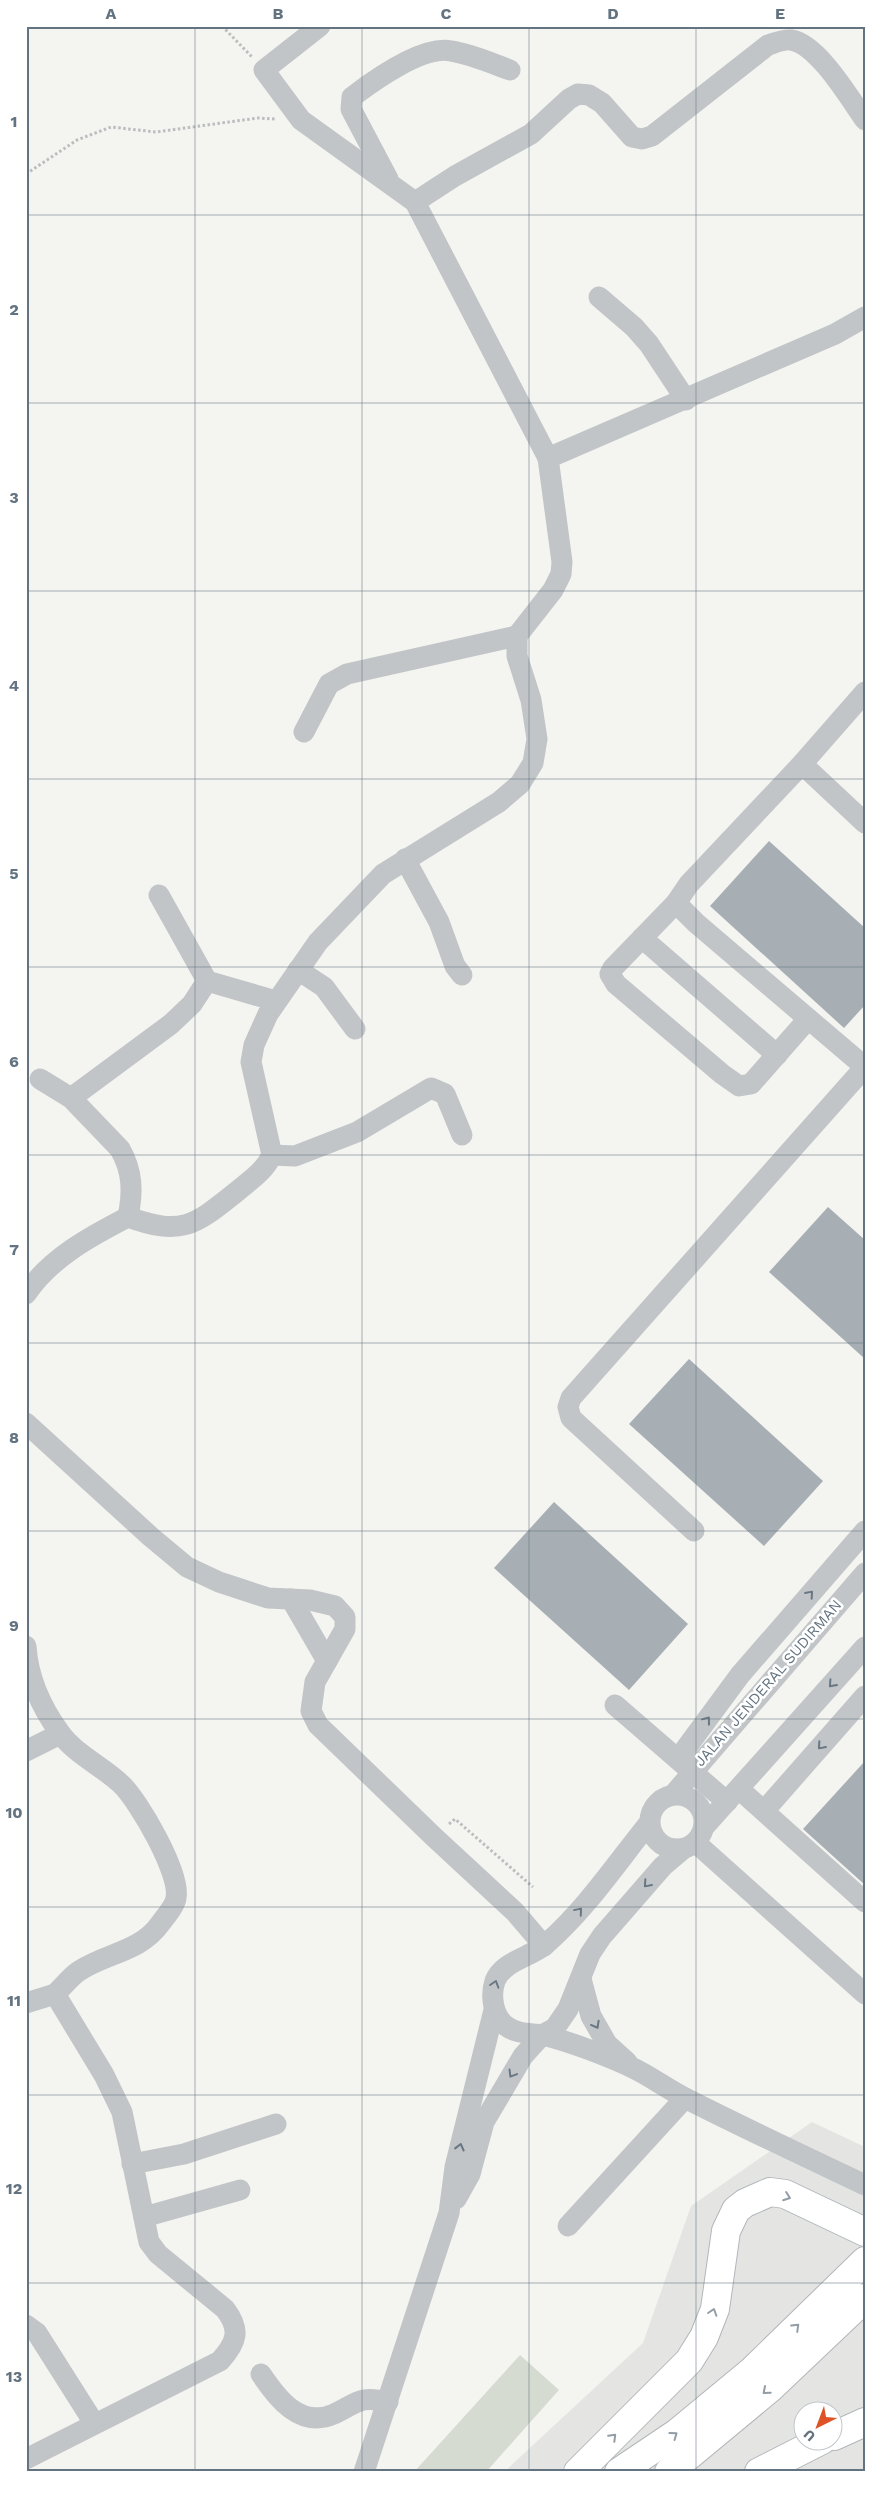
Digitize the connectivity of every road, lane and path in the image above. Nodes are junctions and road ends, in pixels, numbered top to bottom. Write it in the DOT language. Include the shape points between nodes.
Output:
graph roads {
  1 [pos="222,26"];
  2 [pos="320,26"];
  3 [pos="264,70"];
  4 [pos="510,70"];
  5 [pos="301,120"];
  6 [pos="865,120"];
  7 [pos="26,174"];
  8 [pos="391,183"];
  9 [pos="416,202"];
  10 [pos="599,297"];
  11 [pos="865,317"];
  12 [pos="686,400"];
  13 [pos="548,458"];
  14 [pos="517,636"];
  15 [pos="865,692"];
  16 [pos="304,732"];
  17 [pos="802,764"];
  18 [pos="865,823"];
  19 [pos="405,859"];
  20 [pos="159,895"];
  21 [pos="676,903"];
  22 [pos="642,938"];
  23 [pos="298,970"];
  24 [pos="462,974"];
  25 [pos="207,981"];
  26 [pos="276,1001"];
  27 [pos="808,1019"];
  28 [pos="356,1029"];
  29 [pos="777,1055"];
  30 [pos="865,1067"];
  31 [pos="40,1079"];
  32 [pos="71,1098"];
  33 [pos="462,1135"];
  34 [pos="272,1155"];
  35 [pos="128,1217"];
  36 [pos="26,1294"];
  37 [pos="26,1423"];
  38 [pos="865,1530"];
  39 [pos="694,1531"];
  40 [pos="865,1573"];
  41 [pos="291,1599"];
  42 [pos="26,1646"];
  43 [pos="865,1647"];
  44 [pos="327,1661"];
  45 [pos="32,1693"];
  46 [pos="865,1696"];
  47 [pos="615,1705"];
  48 [pos="60,1734"];
  49 [pos="26,1751"];
  50 [pos="684,1765"];
  51 [pos="672,1794"];
  52 [pos="733,1796"];
  53 [pos="764,1811"];
  54 [pos="649,1823"];
  55 [pos="434,1837"];
  56 [pos="694,1840"];
  57 [pos="533,1887"];
  58 [pos="865,1902"];
  59 [pos="544,1946"];
  60 [pos="582,1973"];
  61 [pos="55,1994"];
  62 [pos="865,1994"];
  63 [pos="26,2003"];
  64 [pos="494,2010"];
  65 [pos="542,2035"];
  66 [pos="635,2069"];
  67 [pos="685,2098"];
  68 [pos="276,2124"];
  69 [pos="132,2164"];
  70 [pos="865,2185"];
  71 [pos="240,2190"];
  72 [pos="449,2213"];
  73 [pos="144,2217"];
  74 [pos="568,2226"];
  75 [pos="865,2232"];
  76 [pos="865,2261"];
  77 [pos="865,2298"];
  78 [pos="26,2325"];
  79 [pos="261,2374"];
  80 [pos="388,2402"];
  81 [pos="865,2422"];
  82 [pos="94,2423"];
  83 [pos="844,2431"];
  84 [pos="802,2450"];
  85 [pos="26,2459"];
  86 [pos="364,2472"];
  87 [pos="578,2472"];
  88 [pos="619,2472"];
  89 [pos="670,2472"];
  90 [pos="759,2472"];
  1 -- 3 [label="path"];
  2 -- 3 [label="street"];
  3 -- 5 [label="street"];
  4 -- 8 [label="street" via="449,50 426,54 380,75 352,97 352,109"];
  5 -- 7 [label="path" via="258,118 156,132 111,127 77,140"];
  5 -- 8 [label="street"];
  6 -- 9 [label="street" via="815,54 792,40 781,41 768,45 652,136 632,138 602,103 589,95 578,94 531,134 455,176"];
  8 -- 9 [label="street"];
  9 -- 13 [label="street"];
  10 -- 12 [label="street" via="649,344"];
  11 -- 12 [label="street" via="835,334"];
  12 -- 13 [label="street"];
  13 -- 14 [label="street" via="561,574 554,590"];
  14 -- 16 [label="street" via="347,674 329,684"];
  14 -- 19 [label="street" via="517,656 536,719 538,739 532,763 520,784 499,802"];
  15 -- 17 [label="street"];
  17 -- 18 [label="street"];
  17 -- 21 [label="street" via="689,884"];
  19 -- 23 [label="street" via="383,874 318,942"];
  19 -- 24 [label="street" via="439,922 455,966"];
  20 -- 25 [label="street"];
  21 -- 22 [label="street"];
  21 -- 27 [label="street"];
  22 -- 29 [label="street"];
  22 -- 29 [label="street" via="613,968 610,974 616,984 740,1086 751,1084"];
  23 -- 26 [label="street"];
  23 -- 28 [label="street" via="324,987"];
  25 -- 26 [label="street"];
  25 -- 32 [label="street" via="192,1004 171,1024"];
  26 -- 34 [label="street" via="254,1045 251,1062"];
  27 -- 29 [label="street"];
  27 -- 30 [label="street"];
  30 -- 39 [label="street" via="571,1398 568,1407 571,1418"];
  31 -- 32 [label="street"];
  32 -- 35 [label="street" via="126,1159 132,1188"];
  33 -- 34 [label="street" via="446,1094 431,1088 357,1132 295,1156"];
  34 -- 35 [label="street" via="259,1174 203,1218 190,1224 157,1226"];
  35 -- 36 [label="street" via="77,1245"];
  37 -- 41 [label="street" via="187,1567 219,1582 268,1598"];
  50 -- 38 [label="street, one-way" via="740,1675"];
  40 -- 50 [label="street, JALAN JENDERAL SUDIRMAN"];
  41 -- 44 [label="street"];
  41 -- 44 [label="street" via="336,1606 345,1617 345,1630"];
  42 -- 45 [label="street"];
  43 -- 52 [label="street, one-way"];
  44 -- 55 [label="street" via="315,1682 312,1711 318,1725"];
  45 -- 48 [label="street"];
  46 -- 53 [label="street, one-way"];
  47 -- 50 [label="street"];
  48 -- 49 [label="street"];
  48 -- 61 [label="street" via="121,1784 142,1809 155,1831 174,1879 176,1898 159,1926 145,1938 132,1948 79,1971"];
  50 -- 51 [label="street, JALAN JENDERAL SUDIRMAN"];
  50 -- 52 [label="street"];
  51 -- 54 [label="street" via="660,1800 652,1810"];
  51 -- 56 [label="street" via="686,1796 697,1803 704,1814"];
  52 -- 53 [label="street"];
  52 -- 56 [label="street"];
  53 -- 58 [label="street"];
  54 -- 56 [label="street" via="652,1835 670,1849"];
  59 -- 54 [label="street, one-way" via="575,1916"];
  55 -- 57 [label="path" via="455,1820"];
  55 -- 59 [label="street" via="515,1912"];
  56 -- 60 [label="street, one-way" via="663,1866 602,1936"];
  56 -- 62 [label="street"];
  64 -- 59 [label="street, one-way" via="496,1980 505,1968"];
  60 -- 65 [label="street" via="568,2008 555,2028"];
  60 -- 66 [label="street, one-way" via="592,2016 607,2044"];
  61 -- 63 [label="street"];
  61 -- 69 [label="street" via="104,2075 122,2112"];
  64 -- 65 [label="street" via="506,2026 526,2034"];
  72 -- 64 [label="street, one-way" via="455,2167"];
  65 -- 66 [label="street"];
  65 -- 72 [label="street, one-way" via="523,2056 484,2122 470,2174"];
  66 -- 67 [label="street"];
  67 -- 70 [label="street"];
  67 -- 74 [label="street"];
  68 -- 69 [label="street" via="184,2154"];
  69 -- 73 [label="street"];
  71 -- 73 [label="street"];
  72 -- 80 [label="street"];
  73 -- 82 [label="street" via="149,2242 158,2254 225,2309 233,2320 234,2342 220,2361"];
  87 -- 75 [label="main road, one-way" via="689,2362 704,2337 714,2308 726,2230 736,2210 745,2202 770,2192 785,2194"];
  88 -- 76 [label="main road, one-way" via="677,2433 752,2371"];
  77 -- 89 [label="main road, one-way" via="769,2389"];
  78 -- 82 [label="street" via="37,2333"];
  79 -- 80 [label="street" via="283,2405 311,2417 334,2414 355,2401 368,2398"];
  80 -- 86 [label="street"];
  81 -- 83 [label="main road"];
  82 -- 85 [label="street"];
  84 -- 90 [label="main road"];
}
